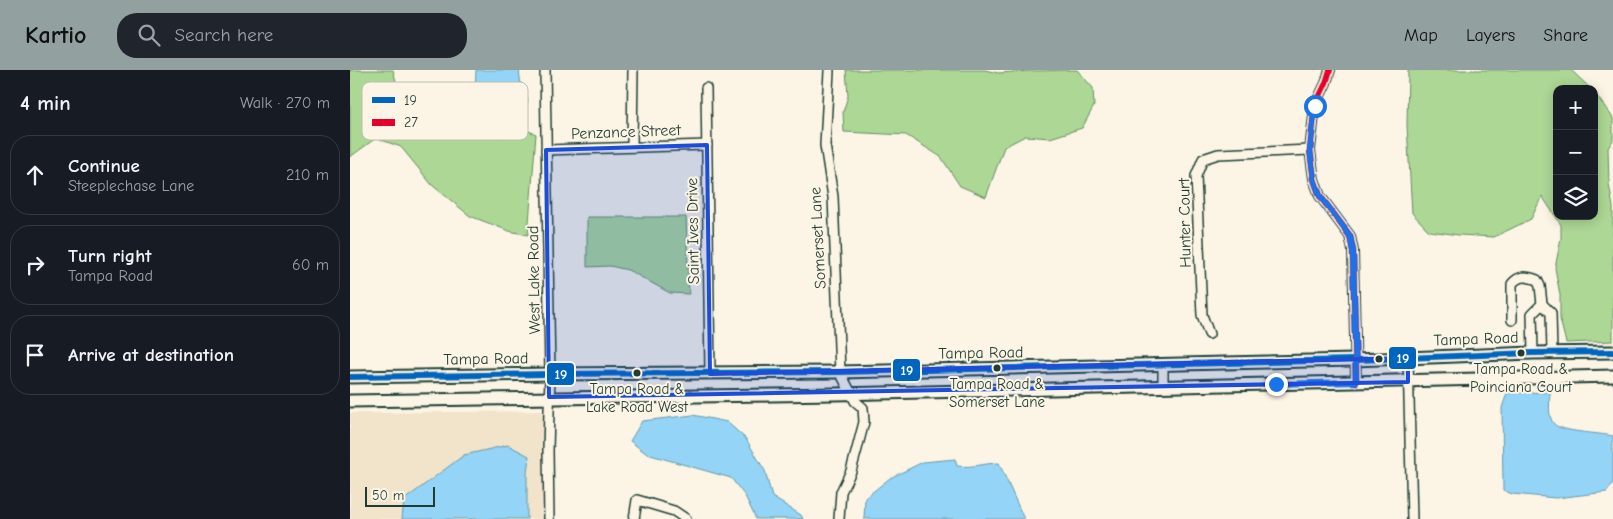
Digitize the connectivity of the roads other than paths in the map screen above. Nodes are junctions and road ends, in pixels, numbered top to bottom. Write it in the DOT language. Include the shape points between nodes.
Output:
graph roads {
  1 [pos="545,70"];
  2 [pos="633,70"];
  3 [pos="1330,70"];
  4 [pos="829,71"];
  5 [pos="706,88"];
  6 [pos="707,145"];
  7 [pos="632,147"];
  8 [pos="546,150"];
  9 [pos="1310,150"];
  10 [pos="1542,304"];
  11 [pos="1512,320"];
  12 [pos="1209,334"];
  13 [pos="1613,352"];
  14 [pos="1533,353"];
  15 [pos="1552,353"];
  16 [pos="1408,358"];
  17 [pos="1355,360"];
  18 [pos="1163,365"];
  19 [pos="840,372"];
  20 [pos="550,374"];
  21 [pos="710,374"];
  22 [pos="1613,376"];
  23 [pos="350,378"];
  24 [pos="1356,382"];
  25 [pos="1408,382"];
  26 [pos="1163,387"];
  27 [pos="549,397"];
  28 [pos="853,397"];
  29 [pos="350,401"];
  30 [pos="549,519"];
  31 [pos="634,519"];
  32 [pos="686,519"];
  33 [pos="839,519"];
  34 [pos="1412,519"];
  1 -- 8 [label="street, West Lake Road"];
  2 -- 7 [label="street"];
  3 -- 9 [label="street" via="1315,106"];
  4 -- 19 [label="street, Somerset Lane" via="825,145 833,197"];
  5 -- 6 [label="street, Saint Ives Drive"];
  6 -- 7 [label="street, Penzance Street"];
  6 -- 21 [label="street, Saint Ives Drive"];
  7 -- 8 [label="street, Penzance Street"];
  8 -- 20 [label="street, West Lake Road"];
  9 -- 12 [label="street, Hunter Court" via="1218,154 1203,159 1196,176 1202,315"];
  9 -- 17 [label="street" via="1320,196 1350,236"];
  10 -- 11 [label="street" via="1537,280 1517,278 1512,284"];
  10 -- 14 [label="street" via="1532,314"];
  10 -- 15 [label="street" via="1551,313"];
  13 -- 15 [label="main road, Tampa Road"];
  14 -- 15 [label="main road, Tampa Road"];
  14 -- 16 [label="main road, Tampa Road"];
  16 -- 17 [label="main road, Tampa Road"];
  16 -- 25 [label="street"];
  17 -- 18 [label="main road, Tampa Road"];
  17 -- 24 [label="street"];
  18 -- 19 [label="main road, Tampa Road"];
  18 -- 26 [label="street"];
  19 -- 21 [label="main road, Tampa Road"];
  19 -- 28 [label="street, Somerset Lane"];
  20 -- 21 [label="main road, Tampa Road"];
  20 -- 23 [label="main road, Tampa Road"];
  20 -- 27 [label="street, West Lake Road"];
  22 -- 25 [label="main road"];
  24 -- 25 [label="main road"];
  24 -- 26 [label="main road"];
  25 -- 34 [label="street"];
  26 -- 28 [label="main road"];
  27 -- 28 [label="main road"];
  27 -- 29 [label="main road"];
  27 -- 30 [label="street, West Lake Road"];
  28 -- 33 [label="street, Somerset Lane" via="863,408 864,422 851,471 840,492"];
  31 -- 32 [label="street" via="637,500 674,511"];
}
